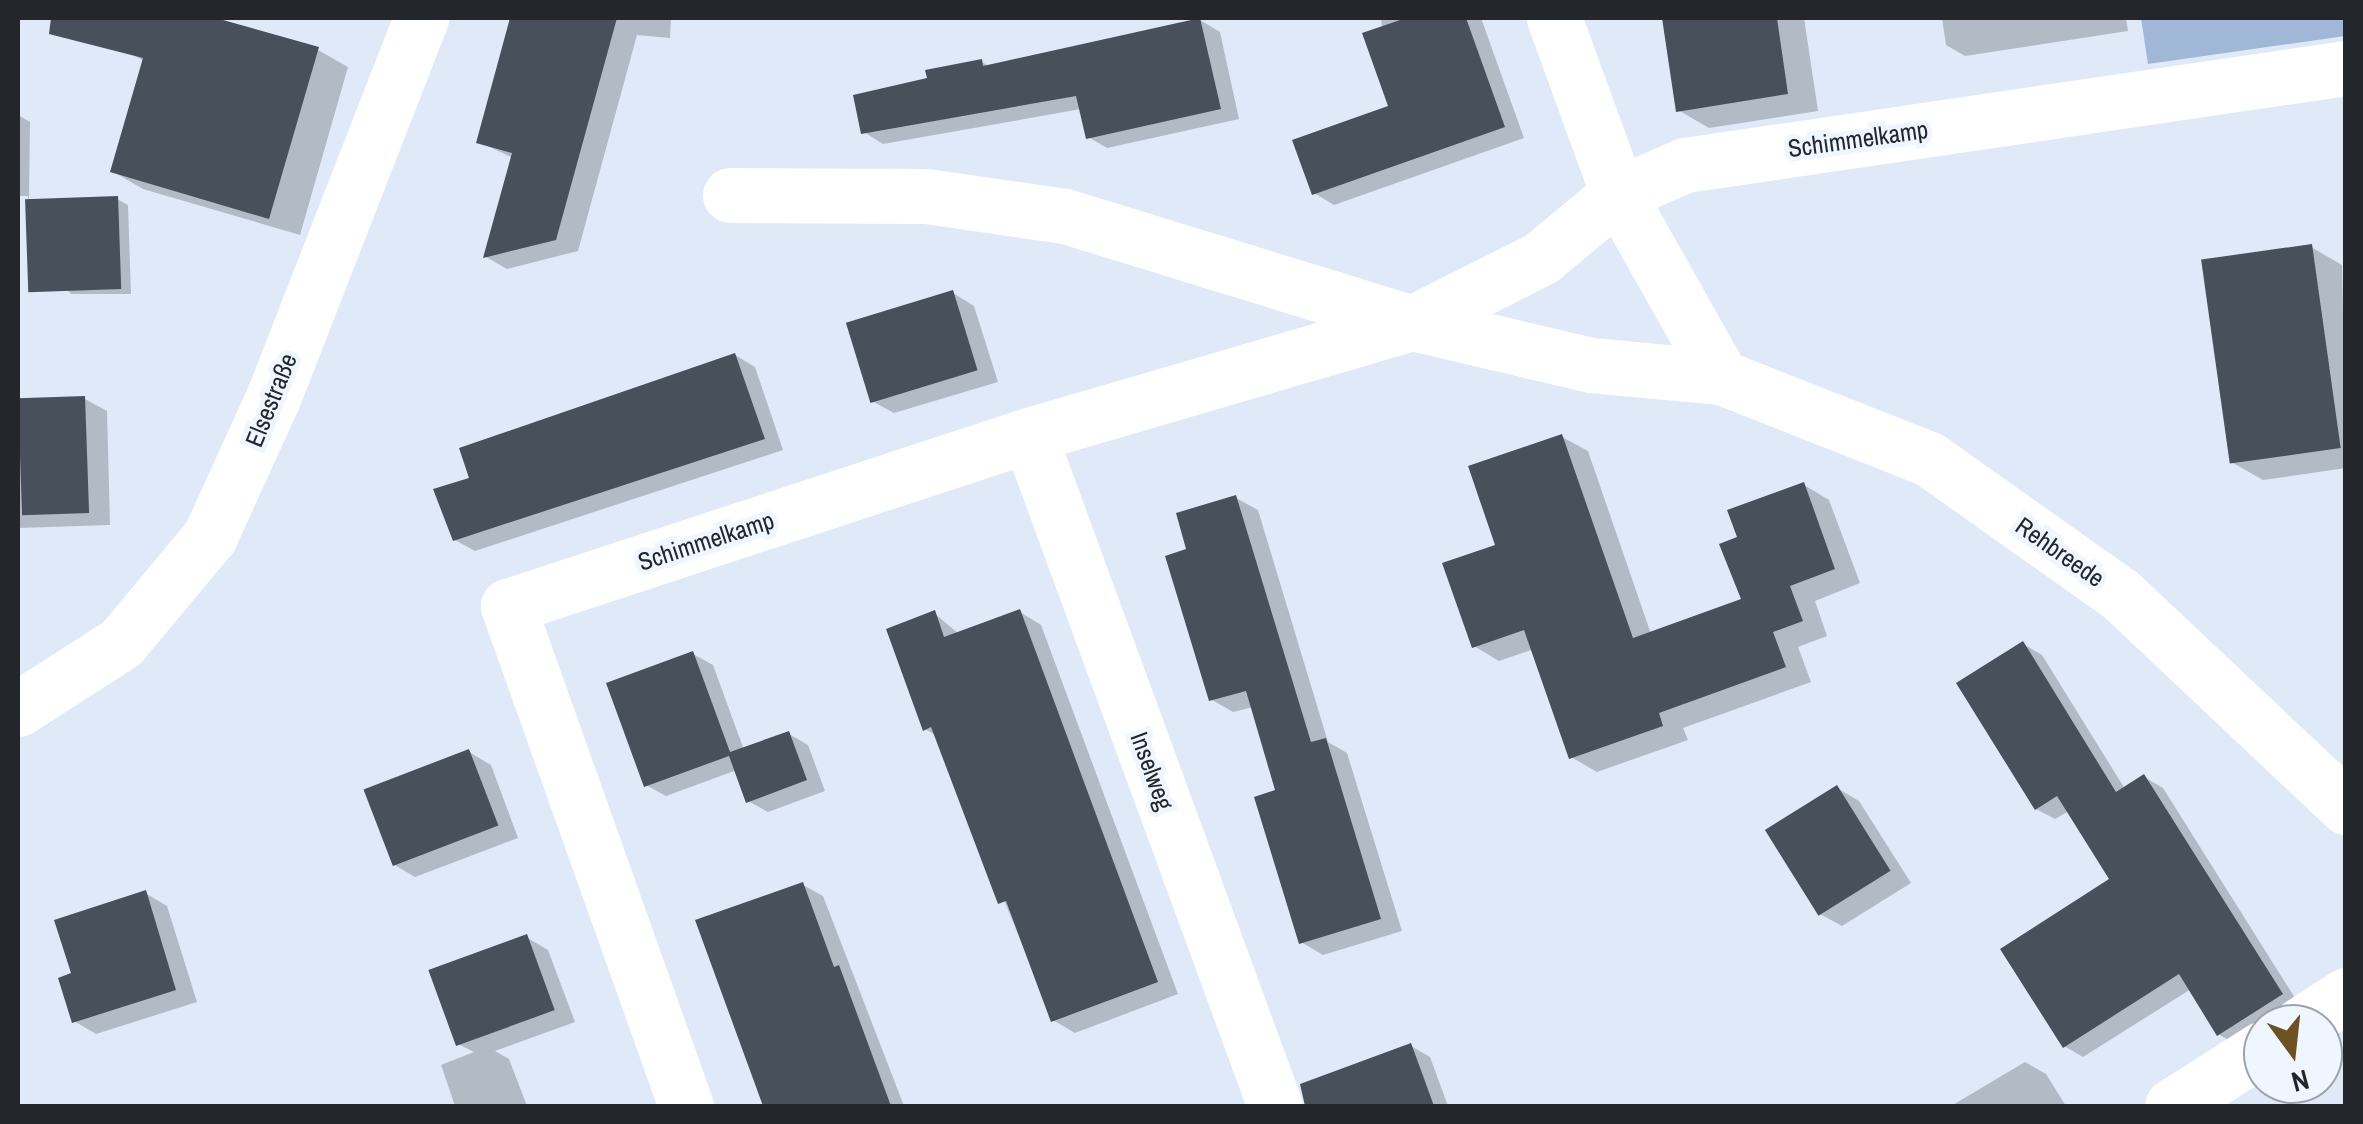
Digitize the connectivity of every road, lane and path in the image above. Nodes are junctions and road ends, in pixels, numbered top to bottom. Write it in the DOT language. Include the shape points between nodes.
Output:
graph roads {
  1 [pos="420,18"];
  2 [pos="1554,18"];
  3 [pos="2346,68"];
  4 [pos="730,194"];
  5 [pos="1618,194"];
  6 [pos="1412,323"];
  7 [pos="1721,377"];
  8 [pos="1029,434"];
  9 [pos="18,709"];
  10 [pos="2346,807"];
  11 [pos="2243,1061"];
  12 [pos="686,1106"];
  13 [pos="1275,1106"];
  14 [pos="2172,1106"];
  1 -- 9 [label="street, Elsestraße" via="272,398 210,536 121,643"];
  2 -- 5 [label="street"];
  3 -- 5 [label="street, Schimmelkamp" via="1685,164"];
  4 -- 6 [label="street" via="926,196 1065,216"];
  5 -- 6 [label="street, Schimmelkamp" via="1540,258"];
  5 -- 7 [label="street"];
  6 -- 7 [label="street, Rehbreede" via="1592,365"];
  6 -- 8 [label="street, Schimmelkamp"];
  7 -- 10 [label="street, Rehbreede" via="1930,459 2120,594"];
  8 -- 12 [label="street, Schimmelkamp" via="508,606"];
  8 -- 13 [label="street, Inselweg"];
  11 -- 14 [label="street"];
}
